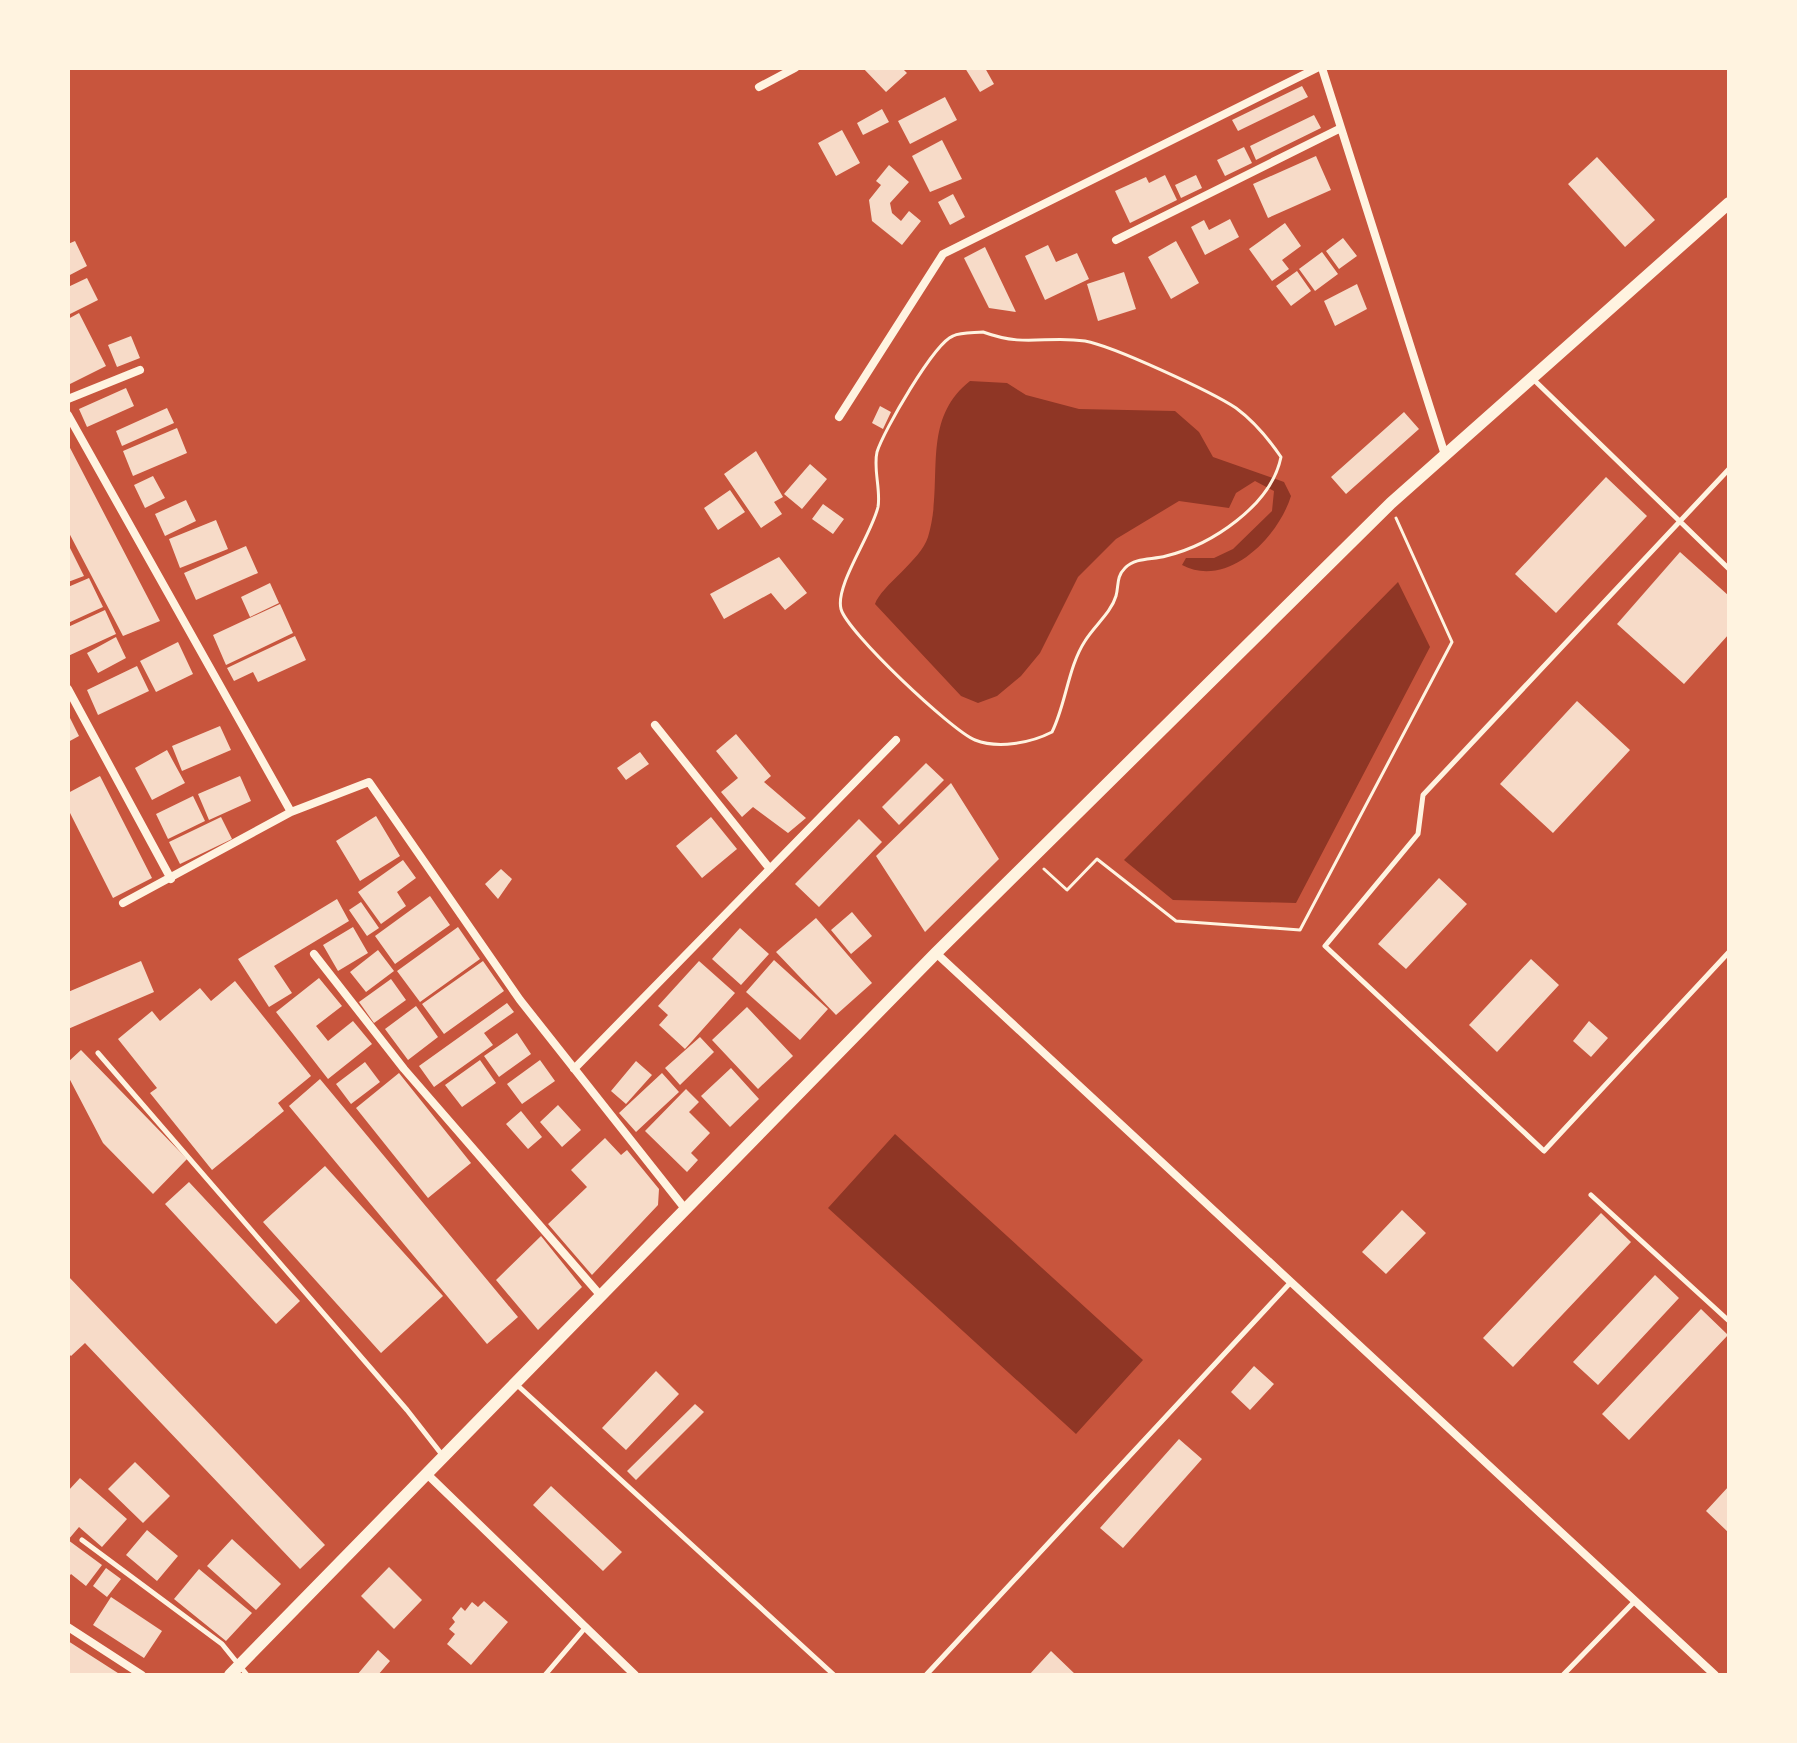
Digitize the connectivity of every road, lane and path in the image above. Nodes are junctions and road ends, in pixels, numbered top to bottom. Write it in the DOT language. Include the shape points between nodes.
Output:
graph roads {
  1 [pos="795,68"];
  2 [pos="1320,68"];
  3 [pos="759,87"];
  4 [pos="1341,128"];
  5 [pos="1729,203"];
  6 [pos="1116,240"];
  7 [pos="140,370"];
  8 [pos="1532,378"];
  9 [pos="68,399"];
  10 [pos="68,415"];
  11 [pos="839,417"];
  12 [pos="1445,455"];
  13 [pos="1729,469"];
  14 [pos="1278,471"];
  15 [pos="1391,503"];
  16 [pos="1680,522"];
  17 [pos="1729,569"];
  18 [pos="68,689"];
  19 [pos="655,725"];
  20 [pos="896,740"];
  21 [pos="291,812"];
  22 [pos="1032,858"];
  23 [pos="770,869"];
  24 [pos="171,879"];
  25 [pos="123,903"];
  26 [pos="1729,952"];
  27 [pos="936,953"];
  28 [pos="314,954"];
  29 [pos="98,1053"];
  30 [pos="574,1069"];
  31 [pos="1591,1195"];
  32 [pos="686,1210"];
  33 [pos="1291,1282"];
  34 [pos="601,1296"];
  35 [pos="1729,1321"];
  36 [pos="516,1383"];
  37 [pos="443,1457"];
  38 [pos="427,1474"];
  39 [pos="82,1540"];
  40 [pos="1635,1601"];
  41 [pos="68,1627"];
  42 [pos="585,1628"];
  43 [pos="239,1672"];
  44 [pos="142,1675"];
  45 [pos="545,1675"];
  46 [pos="635,1675"];
  47 [pos="834,1675"];
  48 [pos="926,1675"];
  49 [pos="1563,1675"];
  50 [pos="1715,1675"];
  1 -- 3 [label="street"];
  2 -- 4 [label="street"];
  2 -- 11 [label="street" via="943,254"];
  4 -- 6 [label="street"];
  4 -- 12 [label="street"];
  5 -- 8 [label="street"];
  7 -- 9 [label="street"];
  8 -- 12 [label="street"];
  8 -- 16 [label="lane"];
  10 -- 21 [label="street"];
  12 -- 15 [label="street"];
  13 -- 16 [label="lane"];
  14 -- 14 [label="path" via="1229,527 1198,545 1126,567 1112,603 1083,643 1052,732 1036,741 976,741 946,722 841,611 840,589 861,554 878,506 877,452 929,357 952,336 983,332 1010,342 1087,342 1150,367 1235,407 1281,457"];
  15 -- 22 [label="street"];
  15 -- 22 [label="path" via="1452,642 1300,930 1176,921 1097,859 1067,890"];
  16 -- 17 [label="lane"];
  16 -- 26 [label="lane" via="1423,795 1418,834 1325,946 1544,1151"];
  18 -- 24 [label="street"];
  19 -- 23 [label="street"];
  20 -- 23 [label="street"];
  21 -- 24 [label="street"];
  21 -- 30 [label="street" via="369,782"];
  22 -- 27 [label="street"];
  23 -- 30 [label="street"];
  24 -- 25 [label="street"];
  27 -- 32 [label="street"];
  27 -- 33 [label="street"];
  28 -- 34 [label="street" via="404,1069"];
  29 -- 37 [label="lane"];
  30 -- 32 [label="street"];
  31 -- 35 [label="lane"];
  32 -- 34 [label="street"];
  33 -- 40 [label="street"];
  33 -- 48 [label="lane"];
  34 -- 36 [label="street"];
  36 -- 37 [label="street"];
  36 -- 47 [label="lane"];
  37 -- 38 [label="street"];
  38 -- 42 [label="street"];
  38 -- 43 [label="street"];
  39 -- 43 [label="lane" via="222,1644"];
  40 -- 49 [label="lane"];
  40 -- 50 [label="street"];
  41 -- 44 [label="street"];
  42 -- 45 [label="lane"];
  42 -- 46 [label="street"];
}
